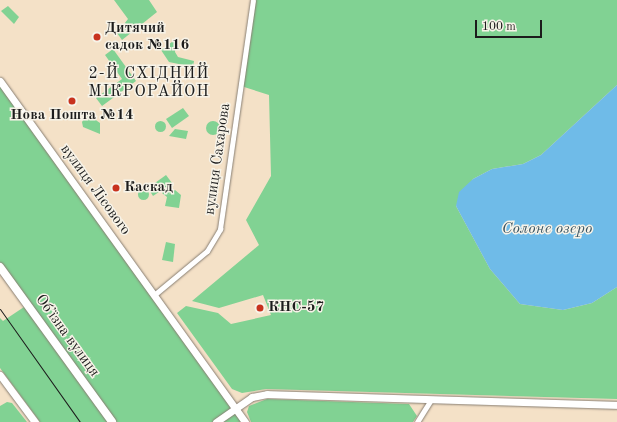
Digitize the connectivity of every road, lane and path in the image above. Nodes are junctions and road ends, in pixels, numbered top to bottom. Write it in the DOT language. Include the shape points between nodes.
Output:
graph roads {
  1 [pos="253,0"];
  2 [pos="0,81"];
  3 [pos="0,267"];
  4 [pos="154,295"];
  5 [pos="0,375"];
  6 [pos="431,400"];
  7 [pos="617,405"];
  8 [pos="235,408"];
  9 [pos="35,422"];
  10 [pos="112,422"];
  11 [pos="216,422"];
  12 [pos="245,422"];
  13 [pos="417,422"];
  1 -- 4 [label="street, вулиця Сахарова" via="220,229 207,251"];
  2 -- 4 [label="street, вулиця Лісового"];
  3 -- 10 [label="main road, Обʼїзна вулиця"];
  4 -- 8 [label="street, вулиця Лісового"];
  5 -- 9 [label="street"];
  6 -- 7 [label="street"];
  6 -- 8 [label="street" via="267,394 252,397"];
  6 -- 13 [label="street"];
  8 -- 11 [label="street"];
  8 -- 12 [label="street, вулиця Лісового"];
}
